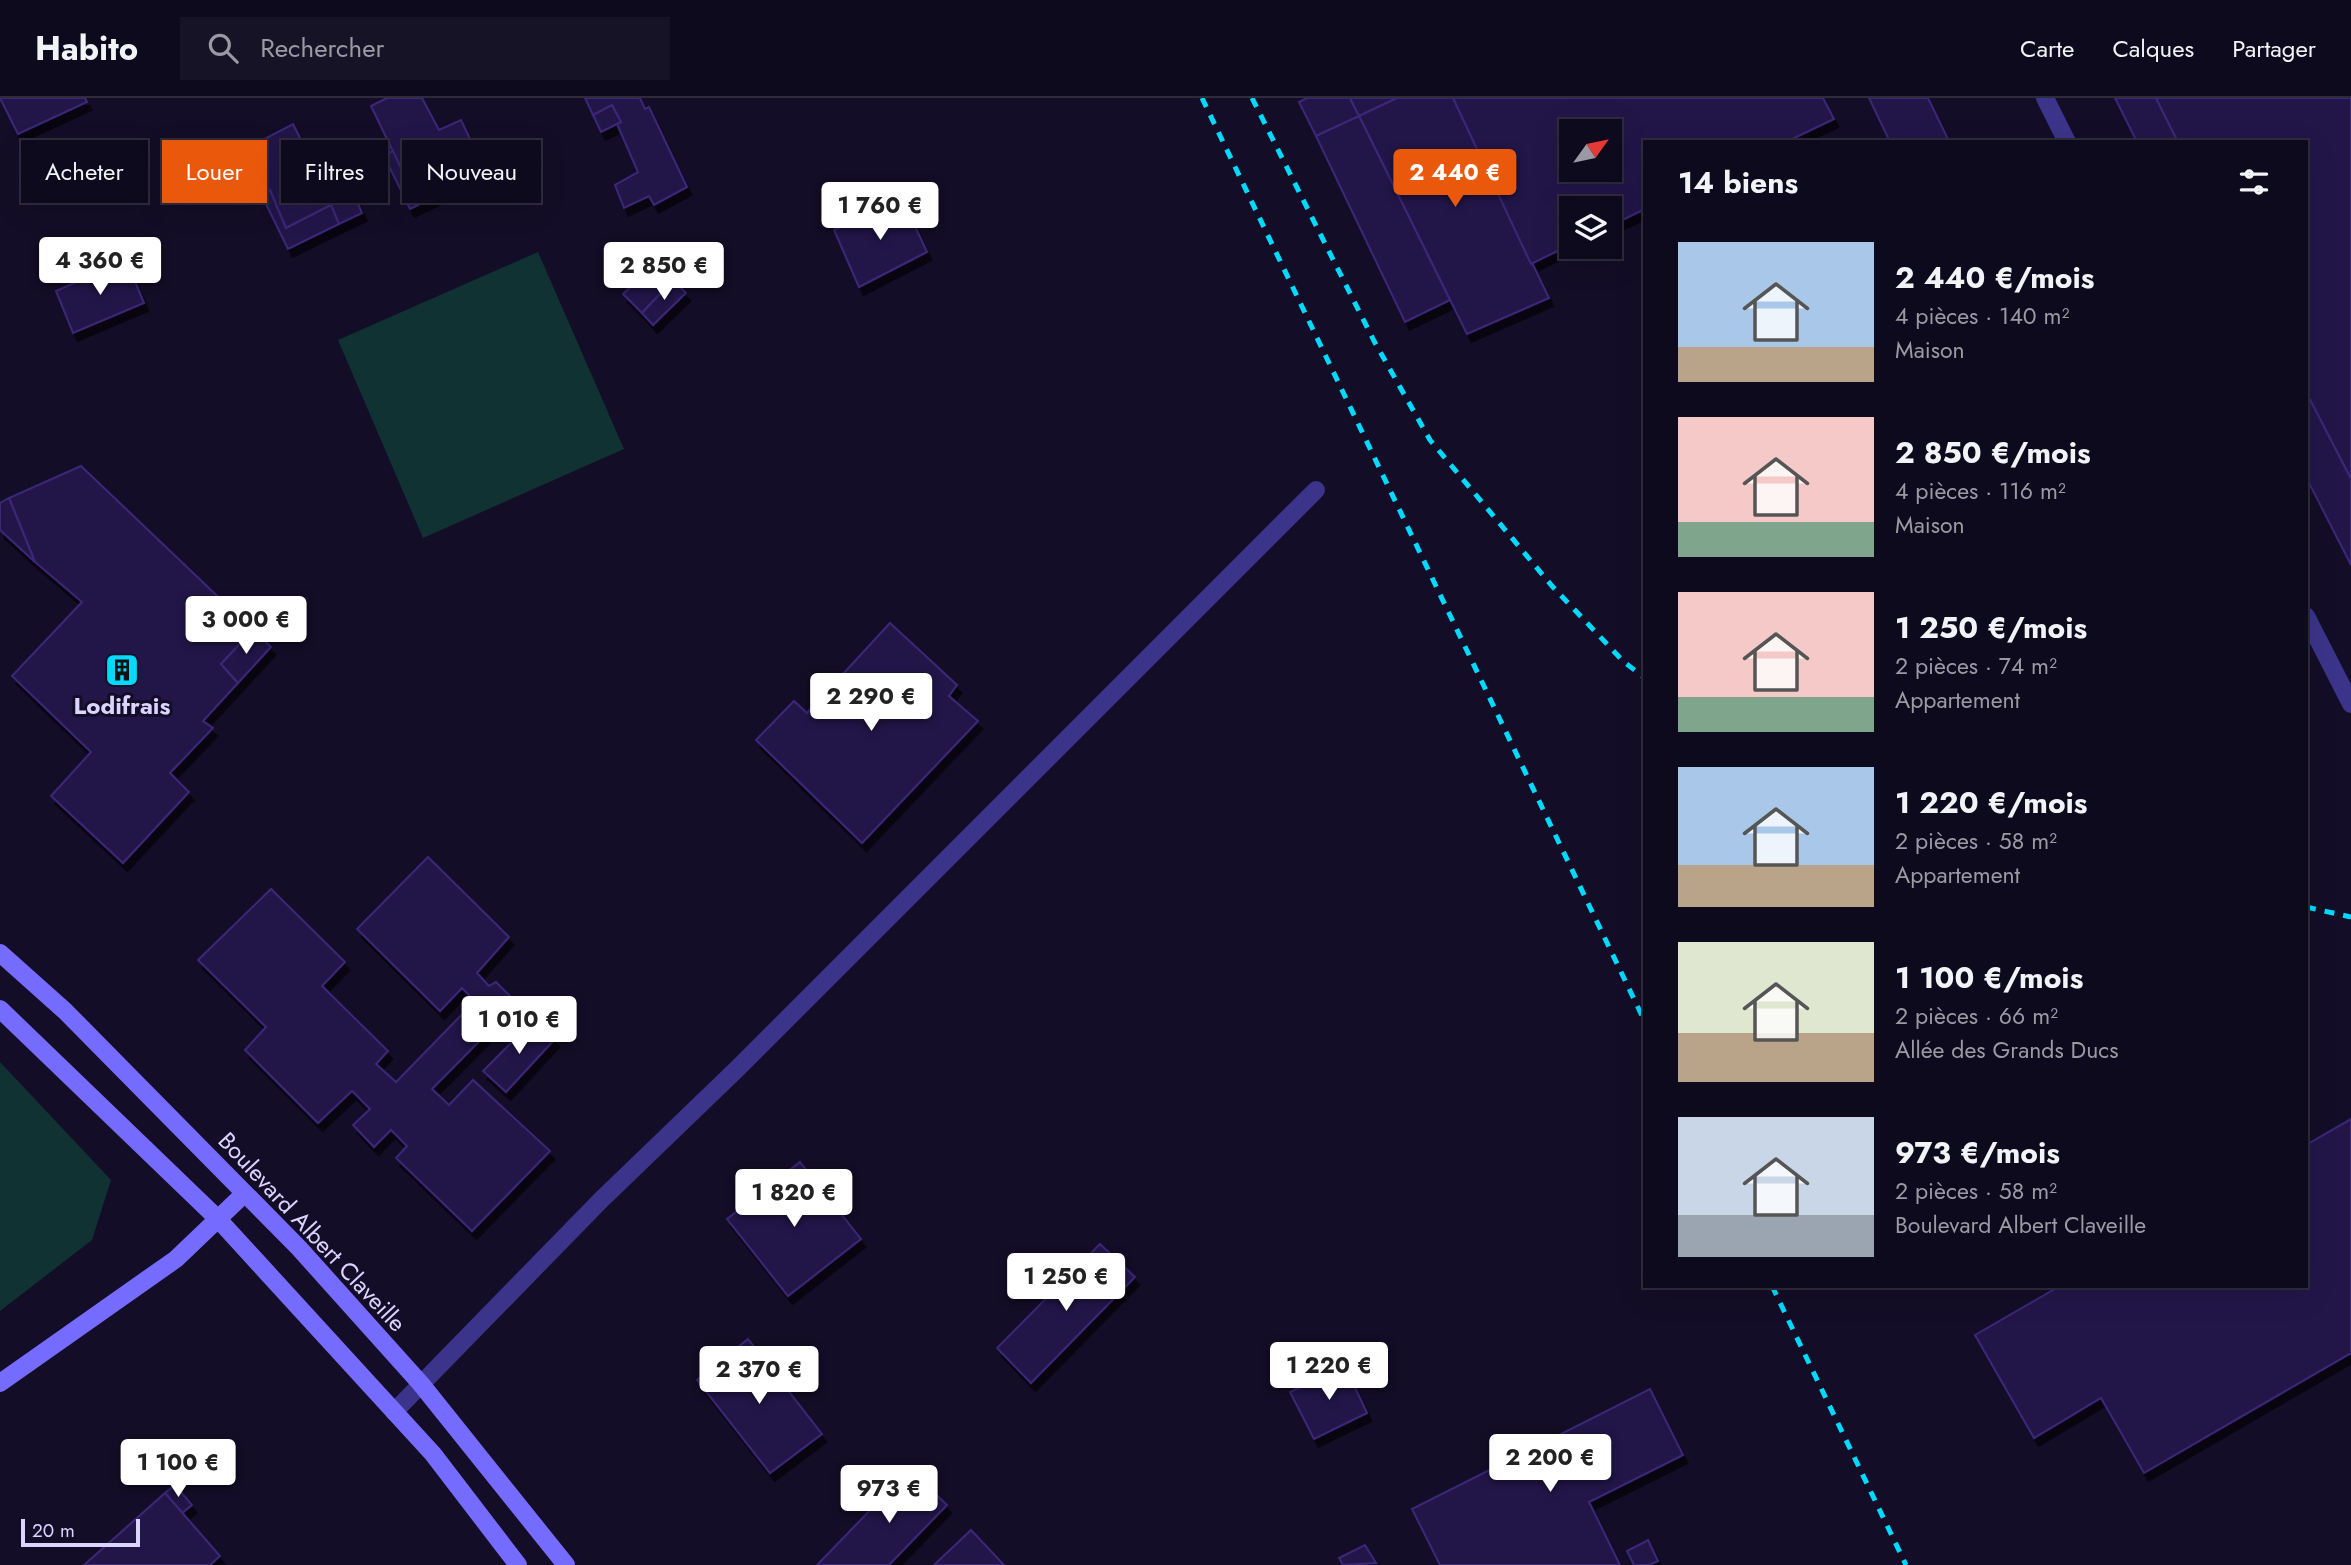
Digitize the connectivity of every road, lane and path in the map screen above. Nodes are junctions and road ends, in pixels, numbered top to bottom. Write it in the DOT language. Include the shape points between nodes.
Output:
graph roads {
  1 [pos="2045,98"];
  2 [pos="2066,140"];
  3 [pos="1316,490"];
  4 [pos="2308,620"];
  5 [pos="2351,704"];
  6 [pos="0,953"];
  7 [pos="0,1009"];
  8 [pos="244,1194"];
  9 [pos="218,1219"];
  10 [pos="0,1383"];
  11 [pos="421,1384"];
  12 [pos="394,1412"];
  13 [pos="518,1565"];
  14 [pos="566,1565"];
  1 -- 2 [label="street"];
  3 -- 11 [label="street"];
  4 -- 5 [label="street"];
  6 -- 8 [label="main road, Boulevard Albert Claveille" via="65,1011"];
  7 -- 9 [label="main road"];
  8 -- 9 [label="main road"];
  8 -- 11 [label="main road, Boulevard Albert Claveille"];
  9 -- 10 [label="main road" via="176,1259"];
  9 -- 12 [label="main road"];
  11 -- 12 [label="street"];
  11 -- 14 [label="main road, Boulevard Albert Claveille"];
  12 -- 13 [label="main road" via="433,1454"];
}
